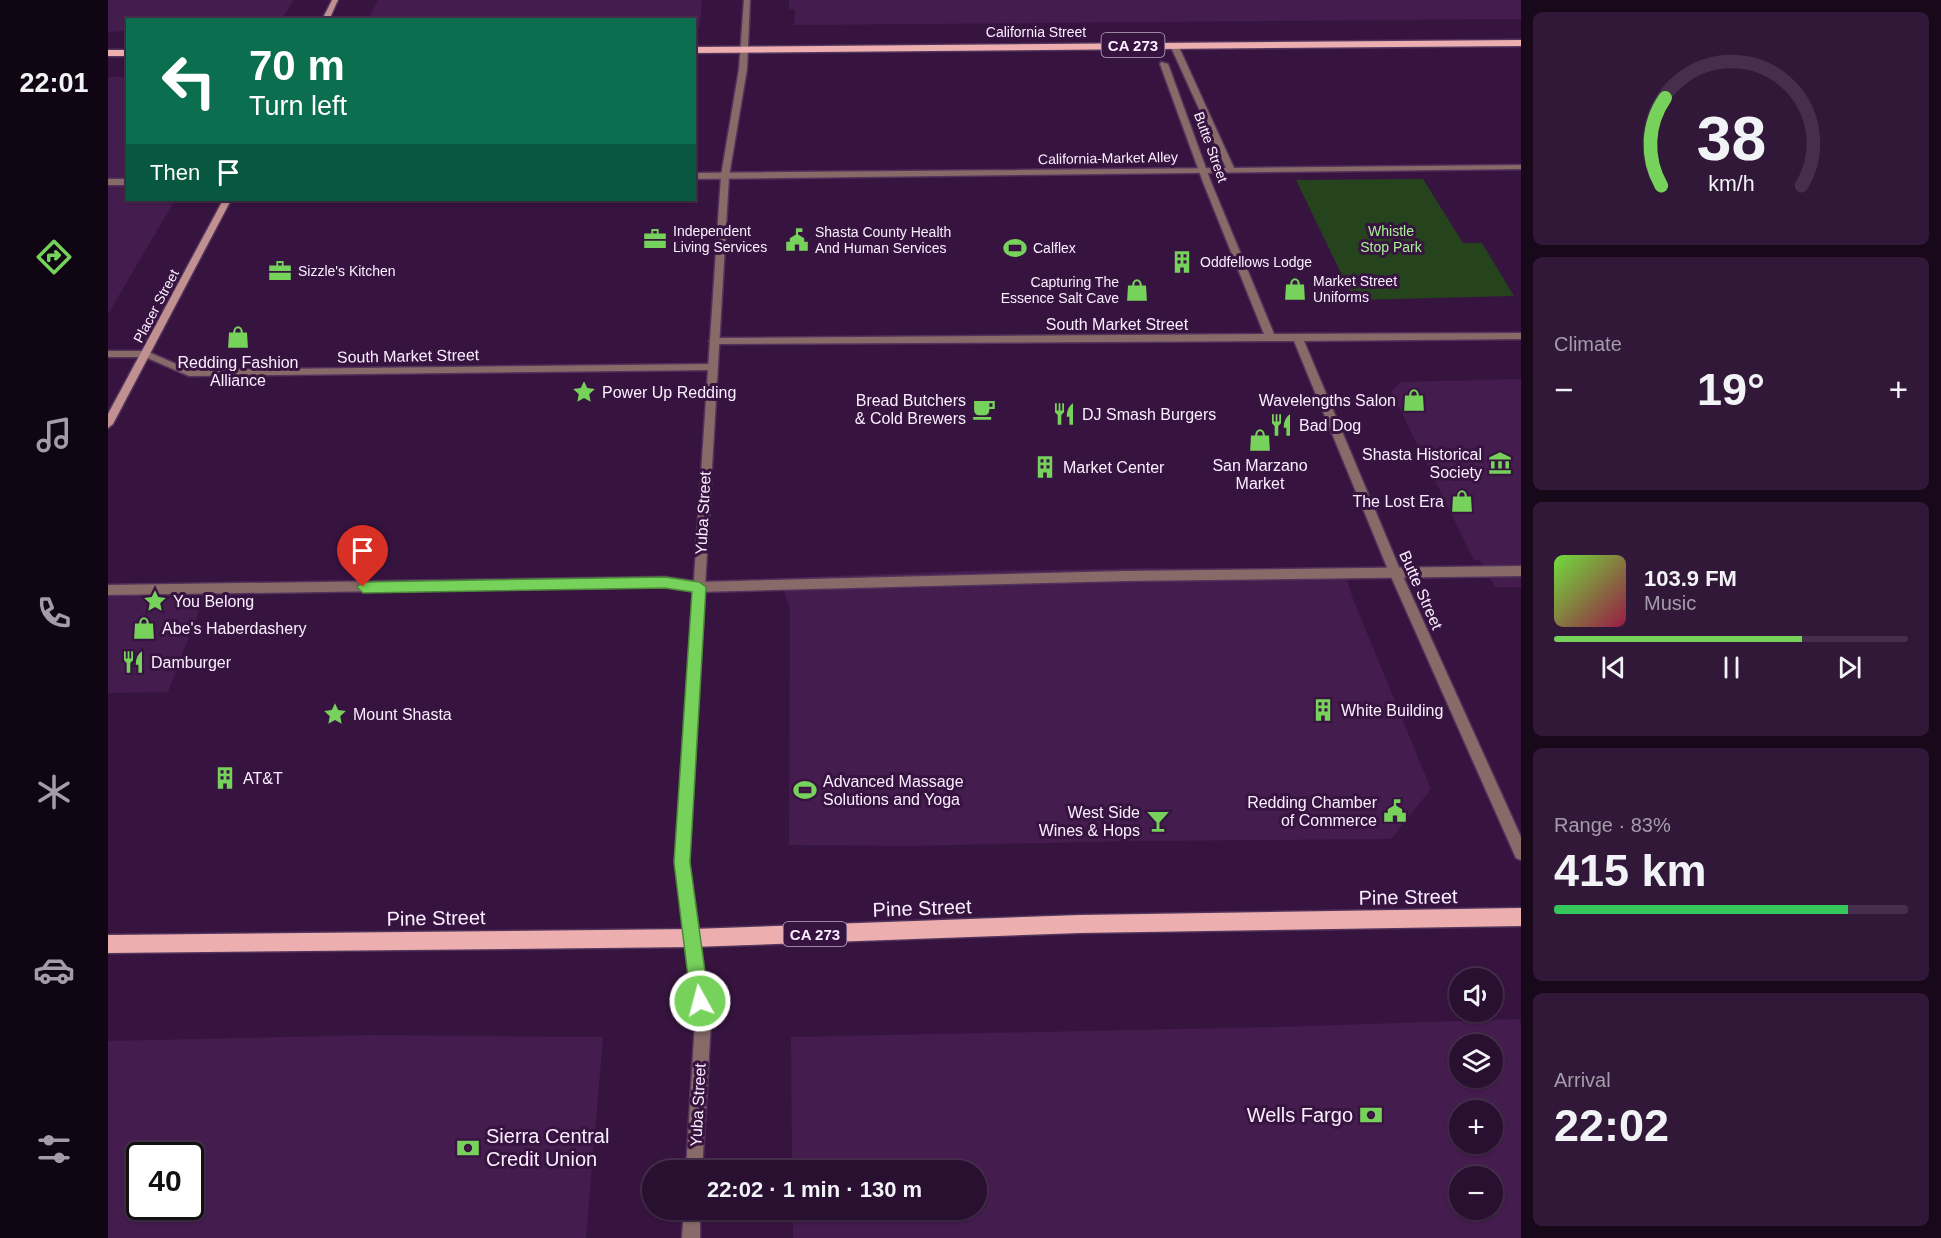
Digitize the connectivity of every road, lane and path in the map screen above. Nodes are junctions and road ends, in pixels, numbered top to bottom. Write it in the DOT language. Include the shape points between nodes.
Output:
graph roads {
  1 [pos="335,0"];
  2 [pos="747,0"];
  3 [pos="326,18"];
  4 [pos="1521,43"];
  5 [pos="1174,45"];
  6 [pos="744,49"];
  7 [pos="696,50"];
  8 [pos="108,53"];
  9 [pos="126,53"];
  10 [pos="1164,64"];
  11 [pos="1521,167"];
  12 [pos="1203,170"];
  13 [pos="1231,170"];
  14 [pos="696,176"];
  15 [pos="725,176"];
  16 [pos="108,182"];
  17 [pos="126,182"];
  18 [pos="226,201"];
  19 [pos="1521,336"];
  20 [pos="1270,339"];
  21 [pos="1298,339"];
  22 [pos="714,341"];
  23 [pos="108,354"];
  24 [pos="146,354"];
  25 [pos="712,367"];
  26 [pos="108,424"];
  27 [pos="1521,571"];
  28 [pos="1395,572"];
  29 [pos="699,587"];
  30 [pos="108,590"];
  31 [pos="1521,853"];
  32 [pos="1521,917"];
  33 [pos="693,938"];
  34 [pos="108,944"];
  35 [pos="695,1160"];
  36 [pos="692,1220"];
  37 [pos="691,1238"];
  1 -- 3 [label="main road"];
  2 -- 6 [label="street, Yuba Street"];
  4 -- 5 [label="main road, California Street / CA 273"];
  5 -- 6 [label="main road, California Street / CA 273"];
  5 -- 13 [label="street"];
  6 -- 7 [label="main road, California Street / CA 273"];
  6 -- 15 [label="street, Yuba Street"];
  8 -- 9 [label="main road"];
  10 -- 12 [label="street, Butte Street"];
  11 -- 13 [label="street, California-Market Alley"];
  12 -- 13 [label="street, California-Market Alley"];
  12 -- 15 [label="street, California-Market Alley"];
  12 -- 20 [label="street, Butte Street"];
  14 -- 15 [label="street, California-Market Alley"];
  15 -- 22 [label="street, Yuba Street"];
  16 -- 17 [label="street"];
  18 -- 24 [label="main road, Placer Street"];
  19 -- 21 [label="street, South Market Street"];
  20 -- 21 [label="street, South Market Street"];
  20 -- 22 [label="street, South Market Street"];
  21 -- 28 [label="street, Butte Street"];
  22 -- 25 [label="street, Yuba Street"];
  23 -- 24 [label="street, South Market Street"];
  24 -- 25 [label="street, South Market Street" via="189,373"];
  24 -- 26 [label="main road, Placer Street"];
  25 -- 29 [label="street, Yuba Street"];
  27 -- 28 [label="street"];
  28 -- 29 [label="street"];
  28 -- 31 [label="street, Butte Street"];
  29 -- 30 [label="street" via="665,582"];
  29 -- 33 [label="street, Yuba Street" via="682,862"];
  32 -- 33 [label="main road, Pine Street / CA 273" via="1080,924"];
  33 -- 34 [label="main road, Pine Street / CA 273"];
  33 -- 35 [label="street, Yuba Street" via="703,1022"];
  36 -- 37 [label="street"];
}
